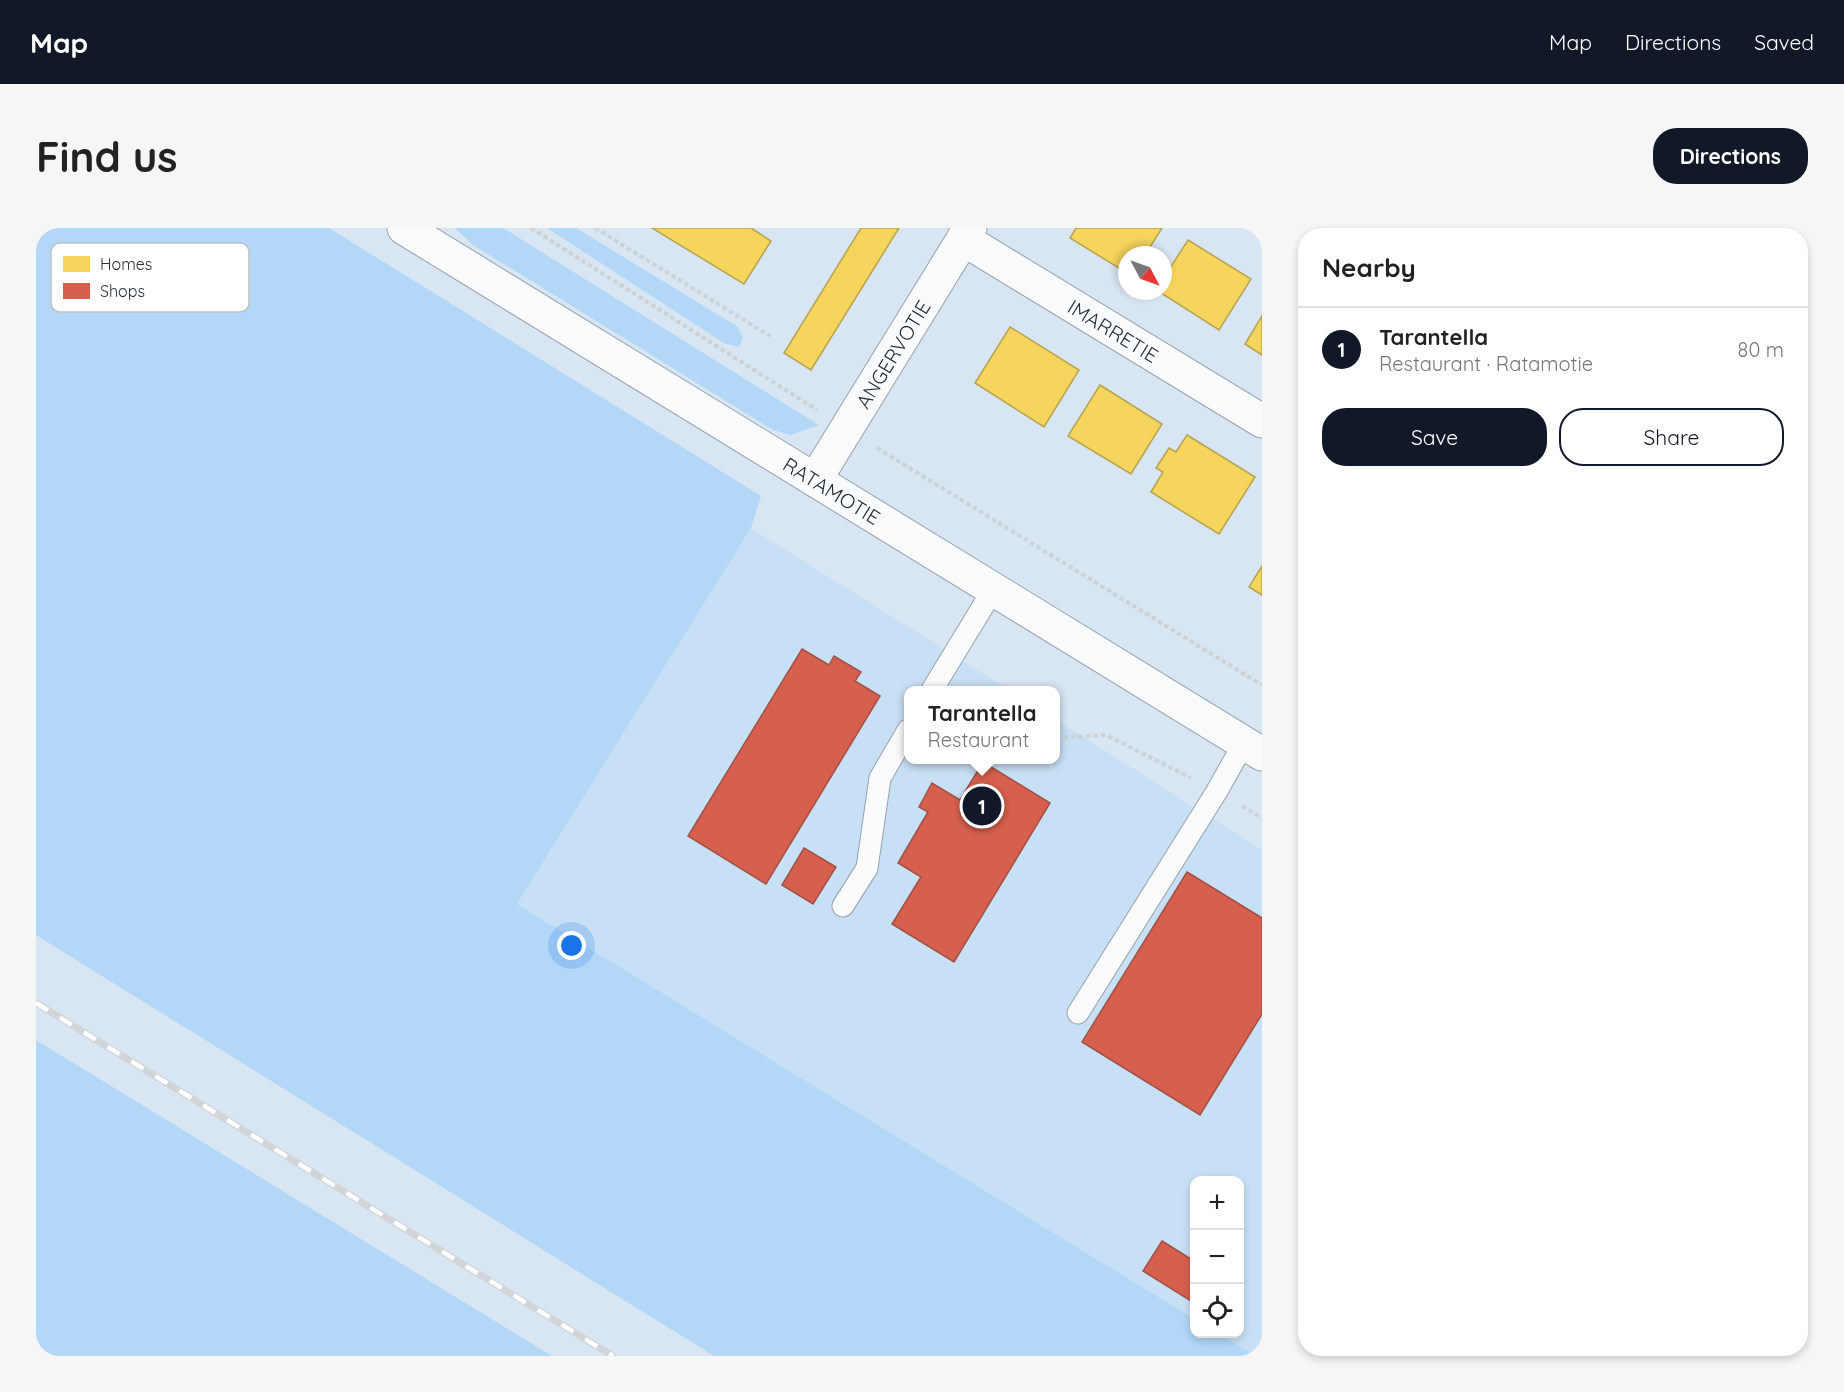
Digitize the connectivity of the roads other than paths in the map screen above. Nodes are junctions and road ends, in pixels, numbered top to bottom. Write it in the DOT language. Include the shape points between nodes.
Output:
graph roads {
  1 [pos="404,228"];
  2 [pos="967,234"];
  3 [pos="1262,421"];
  4 [pos="815,480"];
  5 [pos="993,590"];
  6 [pos="934,686"];
  7 [pos="904,738"];
  8 [pos="1253,748"];
  9 [pos="843,906"];
  10 [pos="1078,1013"];
  1 -- 4 [label="street, RATAMOTIE"];
  2 -- 3 [label="street, IMARRETIE"];
  2 -- 4 [label="street, ANGERVOTIE"];
  4 -- 5 [label="street, RATAMOTIE"];
  5 -- 6 [label="lane"];
  5 -- 8 [label="street, RATAMOTIE"];
  7 -- 9 [label="lane" via="880,778 867,868"];
  8 -- 10 [label="lane" via="1217,791"];
}
